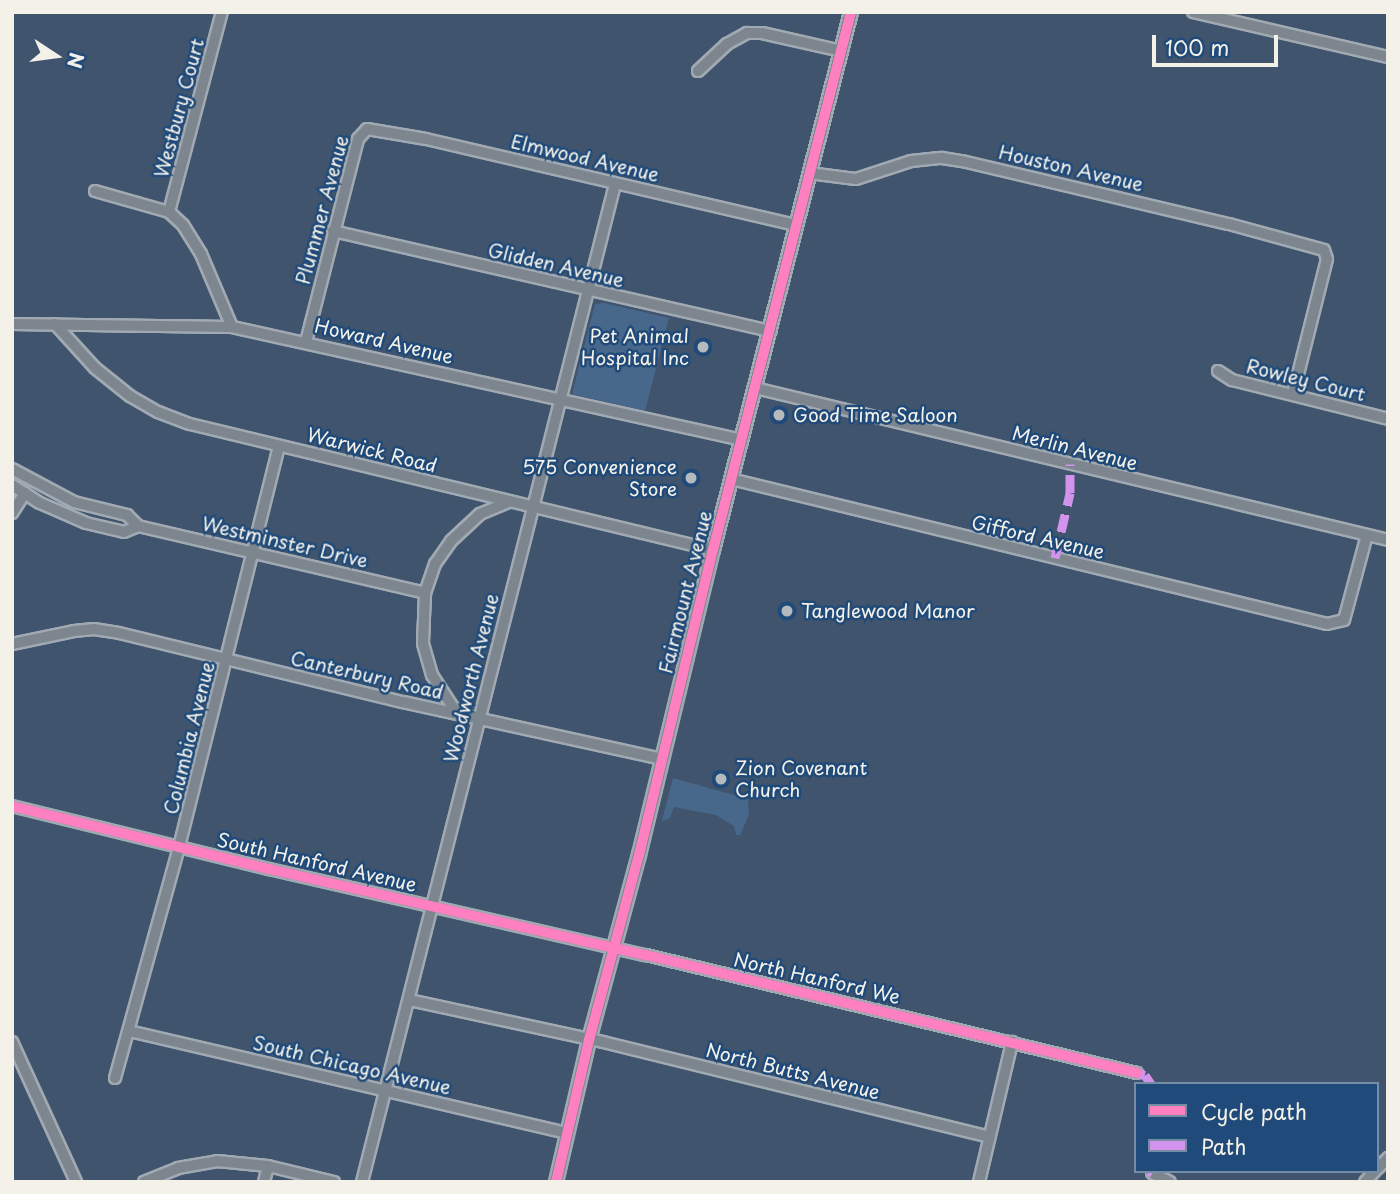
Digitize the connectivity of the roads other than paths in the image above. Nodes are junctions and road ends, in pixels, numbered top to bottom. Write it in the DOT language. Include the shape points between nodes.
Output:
graph roads {
  1 [pos="222,12"];
  2 [pos="851,12"];
  3 [pos="1193,12"];
  4 [pos="841,51"];
  5 [pos="1388,57"];
  6 [pos="698,71"];
  7 [pos="365,130"];
  8 [pos="809,173"];
  9 [pos="615,184"];
  10 [pos="95,191"];
  11 [pos="169,212"];
  12 [pos="796,225"];
  13 [pos="333,231"];
  14 [pos="589,291"];
  15 [pos="12,324"];
  16 [pos="55,324"];
  17 [pos="232,327"];
  18 [pos="771,331"];
  19 [pos="306,342"];
  20 [pos="1218,371"];
  21 [pos="755,388"];
  22 [pos="1293,394"];
  23 [pos="561,401"];
  24 [pos="1388,419"];
  25 [pos="742,440"];
  26 [pos="279,446"];
  27 [pos="12,469"];
  28 [pos="731,479"];
  29 [pos="12,485"];
  30 [pos="25,493"];
  31 [pos="508,502"];
  32 [pos="533,508"];
  33 [pos="12,513"];
  34 [pos="138,526"];
  35 [pos="1367,535"];
  36 [pos="1388,540"];
  37 [pos="713,550"];
  38 [pos="254,552"];
  39 [pos="425,593"];
  40 [pos="12,644"];
  41 [pos="228,660"];
  42 [pos="456,712"];
  43 [pos="479,716"];
  44 [pos="663,759"];
  45 [pos="12,806"];
  46 [pos="179,847"];
  47 [pos="432,906"];
  48 [pos="615,948"];
  49 [pos="409,1000"];
  50 [pos="129,1031"];
  51 [pos="589,1040"];
  52 [pos="1012,1042"];
  53 [pos="13,1043"];
  54 [pos="1137,1073"];
  55 [pos="115,1077"];
  56 [pos="384,1091"];
  57 [pos="566,1133"];
  58 [pos="989,1137"];
  59 [pos="268,1166"];
  60 [pos="1152,1173"];
  61 [pos="76,1182"];
  62 [pos="144,1182"];
  63 [pos="264,1182"];
  64 [pos="334,1182"];
  65 [pos="362,1182"];
  66 [pos="556,1182"];
  67 [pos="979,1182"];
  68 [pos="1170,1182"];
  1 -- 11 [label="street, Westbury Court"];
  2 -- 4 [label="main road, Fairmount Avenue"];
  3 -- 5 [label="street"];
  4 -- 6 [label="street" via="747,33 727,44"];
  4 -- 8 [label="main road, Fairmount Avenue"];
  7 -- 9 [label="street, Elmwood Avenue" via="426,139"];
  7 -- 13 [label="street, Plummer Avenue" via="358,139"];
  8 -- 12 [label="main road, Fairmount Avenue"];
  8 -- 22 [label="street, Houston Avenue" via="856,179 911,161 952,159 1324,250 1327,259"];
  9 -- 12 [label="street, Elmwood Avenue"];
  9 -- 14 [label="street, Woodworth Avenue"];
  10 -- 11 [label="street"];
  11 -- 17 [label="street" via="201,254"];
  12 -- 18 [label="main road, Fairmount Avenue"];
  13 -- 14 [label="street, Glidden Avenue"];
  13 -- 19 [label="street, Plummer Avenue"];
  14 -- 18 [label="street, Glidden Avenue"];
  14 -- 23 [label="street, Woodworth Avenue"];
  15 -- 16 [label="street, Howard Avenue"];
  16 -- 17 [label="street, Howard Avenue"];
  16 -- 26 [label="street, Warwick Road" via="111,382 158,412"];
  17 -- 19 [label="street, Howard Avenue"];
  18 -- 21 [label="main road, Fairmount Avenue"];
  19 -- 23 [label="street, Howard Avenue"];
  20 -- 22 [label="street, Rowley Court" via="1232,380"];
  21 -- 25 [label="main road, Fairmount Avenue"];
  21 -- 35 [label="street, Merlin Avenue"];
  22 -- 24 [label="street, Rowley Court"];
  23 -- 25 [label="street, Howard Avenue"];
  23 -- 32 [label="street, Woodworth Avenue"];
  25 -- 28 [label="main road, Fairmount Avenue"];
  26 -- 31 [label="street, Warwick Road"];
  26 -- 38 [label="street, Columbia Avenue"];
  27 -- 34 [label="street, Westminster Drive" via="65,499 127,515"];
  28 -- 35 [label="street, Gifford Avenue" via="1338,624 1348,609"];
  28 -- 37 [label="main road, Fairmount Avenue"];
  29 -- 30 [label="street, Westminster Drive"];
  30 -- 33 [label="street"];
  30 -- 34 [label="street, Westminster Drive" via="86,523 124,532"];
  31 -- 32 [label="street, Warwick Road"];
  31 -- 39 [label="street" via="480,514 451,541 435,564"];
  32 -- 37 [label="street, Warwick Road"];
  32 -- 43 [label="street, Woodworth Avenue"];
  34 -- 38 [label="street, Westminster Drive"];
  35 -- 36 [label="street, Merlin Avenue"];
  37 -- 44 [label="main road, Fairmount Avenue"];
  38 -- 39 [label="street, Westminster Drive"];
  38 -- 41 [label="street, Columbia Avenue"];
  39 -- 42 [label="street" via="423,643 432,675"];
  40 -- 41 [label="street, Canterbury Road" via="94,629"];
  41 -- 42 [label="street, Canterbury Road"];
  41 -- 46 [label="street, Columbia Avenue"];
  42 -- 43 [label="street, Canterbury Road"];
  43 -- 44 [label="street, Canterbury Road"];
  43 -- 47 [label="street, Woodworth Avenue"];
  44 -- 48 [label="main road, Fairmount Avenue"];
  45 -- 46 [label="street, South Hanford Avenue"];
  46 -- 47 [label="street, South Hanford Avenue"];
  46 -- 50 [label="street, Columbia Avenue"];
  47 -- 48 [label="street, South Hanford Avenue"];
  47 -- 49 [label="street, Woodworth Avenue"];
  48 -- 51 [label="main road, Fairmount Avenue"];
  48 -- 52 [label="street, North Hanford We"];
  49 -- 51 [label="street, North Butts Avenue"];
  49 -- 56 [label="street, Woodworth Avenue"];
  50 -- 55 [label="street, Columbia Avenue"];
  50 -- 56 [label="street, South Chicago Avenue"];
  51 -- 57 [label="main road, Fairmount Avenue"];
  51 -- 58 [label="street, North Butts Avenue"];
  52 -- 54 [label="street, North Hanford We"];
  52 -- 58 [label="street"];
  53 -- 61 [label="street"];
  56 -- 57 [label="street, South Chicago Avenue"];
  56 -- 65 [label="street, Woodworth Avenue"];
  57 -- 66 [label="main road, Fairmount Avenue"];
  58 -- 67 [label="street"];
  59 -- 62 [label="street" via="199,1163"];
  59 -- 63 [label="street"];
  59 -- 64 [label="street"];
  60 -- 68 [label="street"];
}
